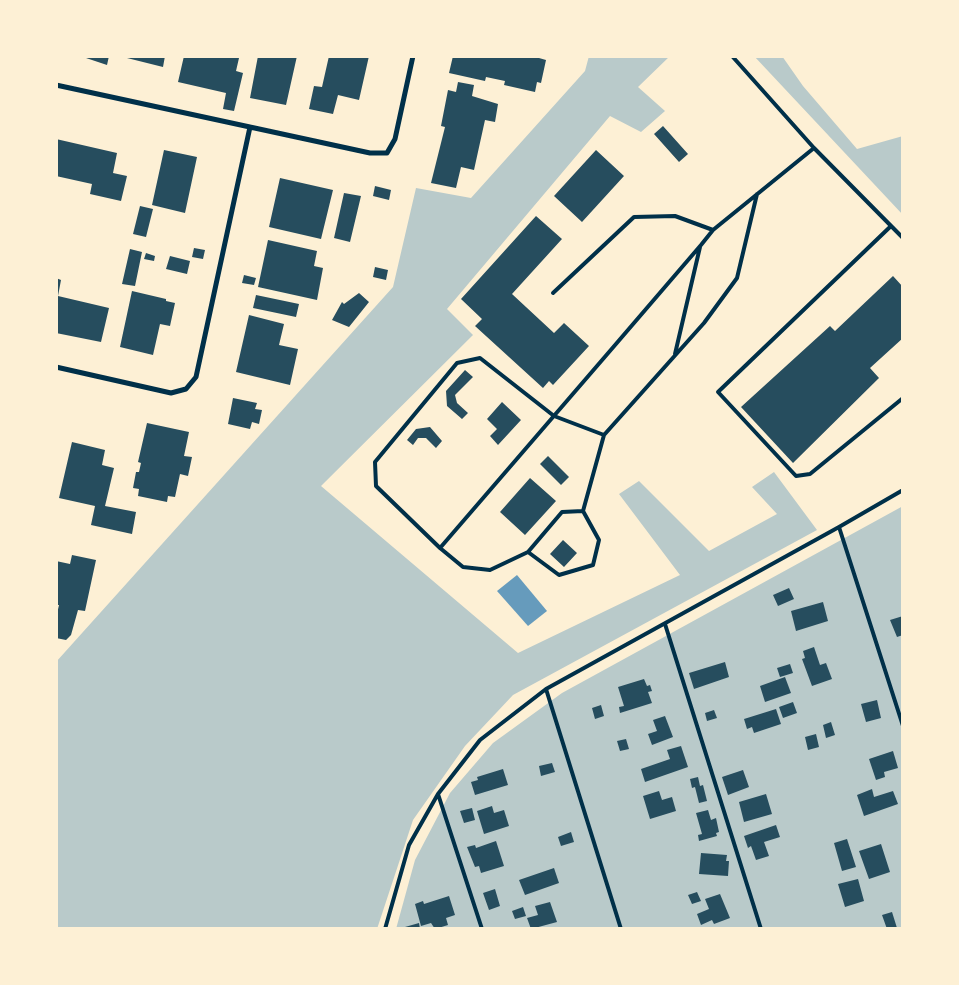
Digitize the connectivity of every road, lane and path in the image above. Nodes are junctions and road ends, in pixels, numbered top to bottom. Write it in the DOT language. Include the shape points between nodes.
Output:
graph roads {
  1 [pos="413,56"];
  2 [pos="732,56"];
  3 [pos="56,85"];
  4 [pos="250,127"];
  5 [pos="814,148"];
  6 [pos="757,194"];
  7 [pos="891,226"];
  8 [pos="713,230"];
  9 [pos="903,238"];
  10 [pos="701,245"];
  11 [pos="553,293"];
  12 [pos="674,356"];
  13 [pos="56,367"];
  14 [pos="903,398"];
  15 [pos="554,416"];
  16 [pos="604,434"];
  17 [pos="903,490"];
  18 [pos="583,511"];
  19 [pos="840,528"];
  20 [pos="440,548"];
  21 [pos="528,552"];
  22 [pos="665,624"];
  23 [pos="546,689"];
  24 [pos="903,726"];
  25 [pos="438,794"];
  26 [pos="385,929"];
  27 [pos="482,929"];
  28 [pos="621,929"];
  29 [pos="761,929"];
  1 -- 4 [label="street" via="395,139 387,153 370,153"];
  2 -- 5 [label="lane"];
  3 -- 4 [label="street"];
  4 -- 13 [label="street" via="196,377 186,390 170,393"];
  5 -- 6 [label="lane"];
  5 -- 7 [label="lane"];
  6 -- 8 [label="lane"];
  6 -- 12 [label="lane" via="736,278"];
  7 -- 9 [label="lane"];
  7 -- 14 [label="lane" via="718,392 796,476 810,474"];
  8 -- 10 [label="lane"];
  8 -- 11 [label="lane" via="675,216 634,217"];
  10 -- 12 [label="lane"];
  10 -- 15 [label="lane"];
  12 -- 16 [label="lane"];
  15 -- 16 [label="lane"];
  15 -- 20 [label="lane"];
  15 -- 20 [label="lane" via="480,358 457,363 375,462 376,486"];
  16 -- 18 [label="lane"];
  17 -- 19 [label="lane"];
  18 -- 21 [label="lane" via="562,512"];
  18 -- 21 [label="lane" via="599,540 593,564 559,576"];
  19 -- 22 [label="lane"];
  19 -- 24 [label="lane"];
  20 -- 21 [label="lane" via="464,567 490,570"];
  22 -- 23 [label="lane"];
  22 -- 29 [label="lane"];
  23 -- 25 [label="lane" via="480,740"];
  23 -- 28 [label="lane"];
  25 -- 26 [label="lane" via="409,845"];
  25 -- 27 [label="lane"];
}
